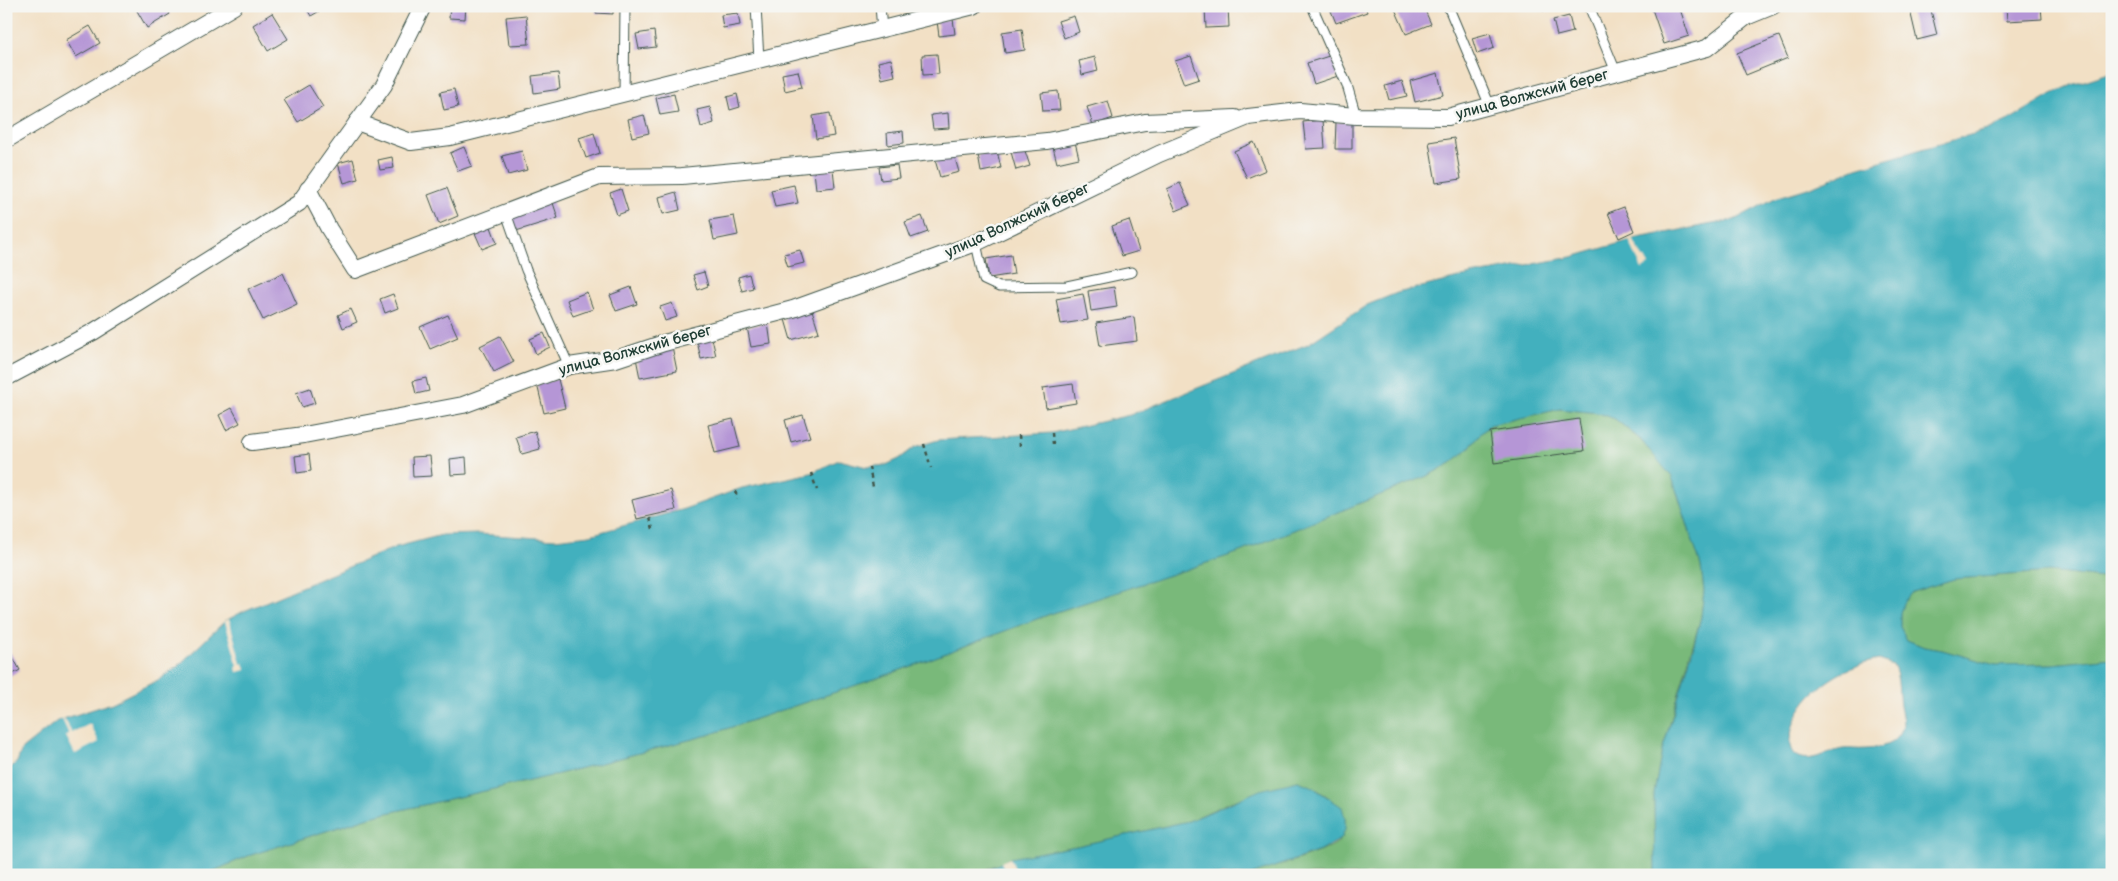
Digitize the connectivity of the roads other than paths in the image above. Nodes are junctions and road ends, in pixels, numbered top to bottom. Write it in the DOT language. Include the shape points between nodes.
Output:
graph roads {
  1 [pos="234,6"];
  2 [pos="423,6"];
  3 [pos="625,6"];
  4 [pos="756,6"];
  5 [pos="880,6"];
  6 [pos="974,6"];
  7 [pos="1312,6"];
  8 [pos="1448,6"];
  9 [pos="1588,6"];
  10 [pos="1774,6"];
  11 [pos="1743,12"];
  12 [pos="882,30"];
  13 [pos="759,60"];
  14 [pos="1616,72"];
  15 [pos="624,94"];
  16 [pos="1490,106"];
  17 [pos="1356,116"];
  18 [pos="1248,117"];
  19 [pos="357,122"];
  20 [pos="6,140"];
  21 [pos="308,189"];
  22 [pos="506,213"];
  23 [pos="976,243"];
  24 [pos="1132,272"];
  25 [pos="569,366"];
  26 [pos="6,378"];
  27 [pos="252,442"];
  1 -- 20 [label="street"];
  2 -- 19 [label="street" via="384,85"];
  3 -- 15 [label="lane"];
  4 -- 13 [label="lane"];
  5 -- 12 [label="lane"];
  6 -- 12 [label="street"];
  7 -- 17 [label="lane" via="1347,85"];
  8 -- 16 [label="lane"];
  9 -- 14 [label="lane"];
  10 -- 11 [label="street, улица Волжский берег"];
  11 -- 14 [label="street, улица Волжский берег" via="1707,48"];
  12 -- 13 [label="street"];
  13 -- 15 [label="street"];
  14 -- 16 [label="street, улица Волжский берег"];
  15 -- 19 [label="street" via="450,137 411,142"];
  16 -- 17 [label="street, улица Волжский берег" via="1448,117"];
  17 -- 18 [label="street, улица Волжский берег" via="1300,111"];
  18 -- 22 [label="street" via="1145,122 1047,141 682,176 598,177"];
  18 -- 23 [label="street, улица Волжский берег" via="1159,154"];
  19 -- 21 [label="street"];
  21 -- 22 [label="street" via="355,270"];
  21 -- 26 [label="street" via="299,203 269,222 93,332"];
  22 -- 25 [label="lane" via="526,270"];
  23 -- 24 [label="lane" via="984,280 1000,287 1067,286"];
  23 -- 25 [label="street, улица Волжский берег" via="793,309 616,358"];
  25 -- 27 [label="street, улица Волжский берег" via="463,405"];
}
